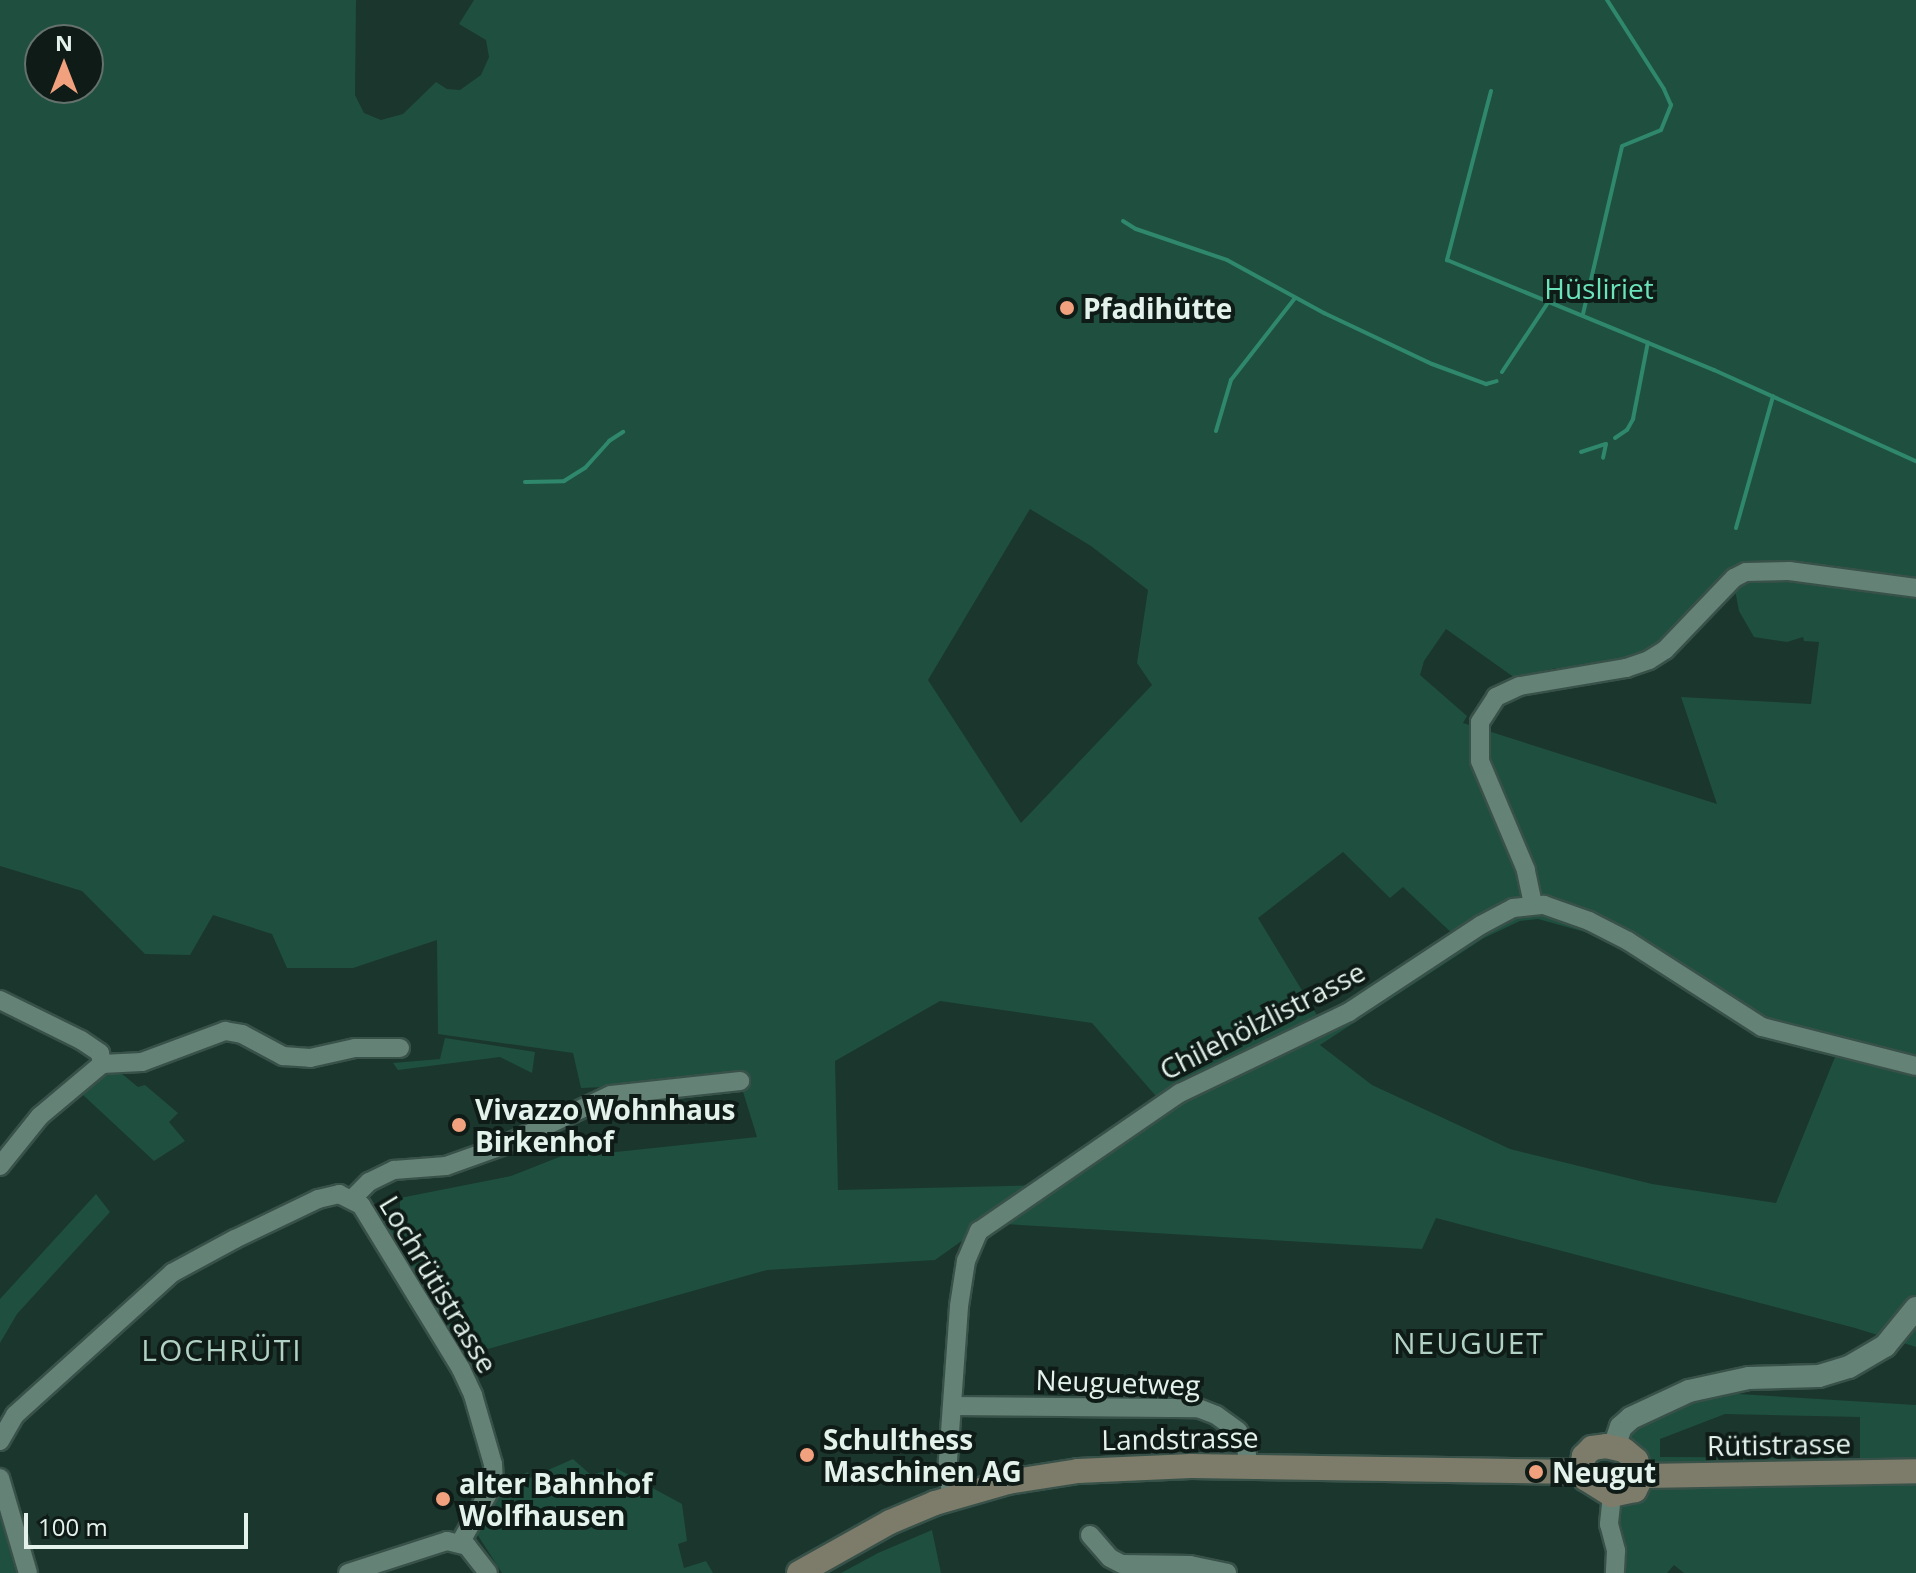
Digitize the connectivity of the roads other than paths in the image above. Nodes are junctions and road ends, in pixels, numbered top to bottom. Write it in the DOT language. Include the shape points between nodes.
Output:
graph roads {
  1 [pos="1916,588"];
  2 [pos="1533,904"];
  3 [pos="0,1000"];
  4 [pos="400,1048"];
  5 [pos="102,1064"];
  6 [pos="1916,1066"];
  7 [pos="740,1081"];
  8 [pos="0,1166"];
  9 [pos="353,1198"];
  10 [pos="1916,1308"];
  11 [pos="953,1406"];
  12 [pos="0,1441"];
  13 [pos="1614,1447"];
  14 [pos="1248,1466"];
  15 [pos="1916,1471"];
  16 [pos="1583,1472"];
  17 [pos="1642,1476"];
  18 [pos="0,1478"];
  19 [pos="1612,1495"];
  20 [pos="951,1498"];
  21 [pos="1090,1535"];
  22 [pos="460,1543"];
  23 [pos="28,1573"];
  24 [pos="348,1573"];
  25 [pos="488,1573"];
  26 [pos="799,1573"];
  27 [pos="1227,1573"];
  28 [pos="1615,1573"];
  1 -- 2 [label="street" via="1789,571 1746,572 1651,660 1520,686 1496,697 1480,722 1480,761 1526,870"];
  2 -- 6 [label="street" via="1606,929 1762,1027"];
  2 -- 11 [label="street, Chilehölzlistrasse" via="1481,925 1349,1012 1180,1093 987,1223 970,1247 963,1280"];
  3 -- 5 [label="street" via="81,1040 100,1053"];
  4 -- 5 [label="street" via="283,1056 225,1031 142,1062"];
  5 -- 8 [label="street" via="40,1116"];
  7 -- 9 [label="street" via="611,1095 505,1145 446,1166 394,1170 369,1182"];
  9 -- 12 [label="street, Lochrütistrasse" via="339,1194 318,1199 172,1273 15,1415"];
  9 -- 22 [label="street, Lochrütistrasse" via="461,1369 482,1423 494,1483"];
  10 -- 13 [label="street" via="1895,1336 1863,1361 1819,1376 1728,1381 1676,1395 1625,1422"];
  11 -- 14 [label="street, Neuguetweg" via="1198,1408 1238,1431 1246,1444"];
  11 -- 20 [label="street, Chilehölzlistrasse"];
  13 -- 16 [label="main road" via="1587,1451"];
  13 -- 17 [label="main road" via="1636,1460"];
  14 -- 16 [label="main road, Landstrasse"];
  14 -- 20 [label="main road, Landstrasse" via="1104,1468 1008,1482"];
  15 -- 17 [label="main road, Rütistrasse"];
  16 -- 19 [label="main road" via="1594,1486"];
  17 -- 19 [label="main road" via="1635,1490"];
  18 -- 23 [label="street"];
  19 -- 28 [label="street" via="1609,1524"];
  20 -- 26 [label="main road, Landstrasse" via="890,1522"];
  21 -- 27 [label="street" via="1122,1564 1190,1565"];
  22 -- 24 [label="street" via="440,1542"];
  22 -- 25 [label="street"];
}
